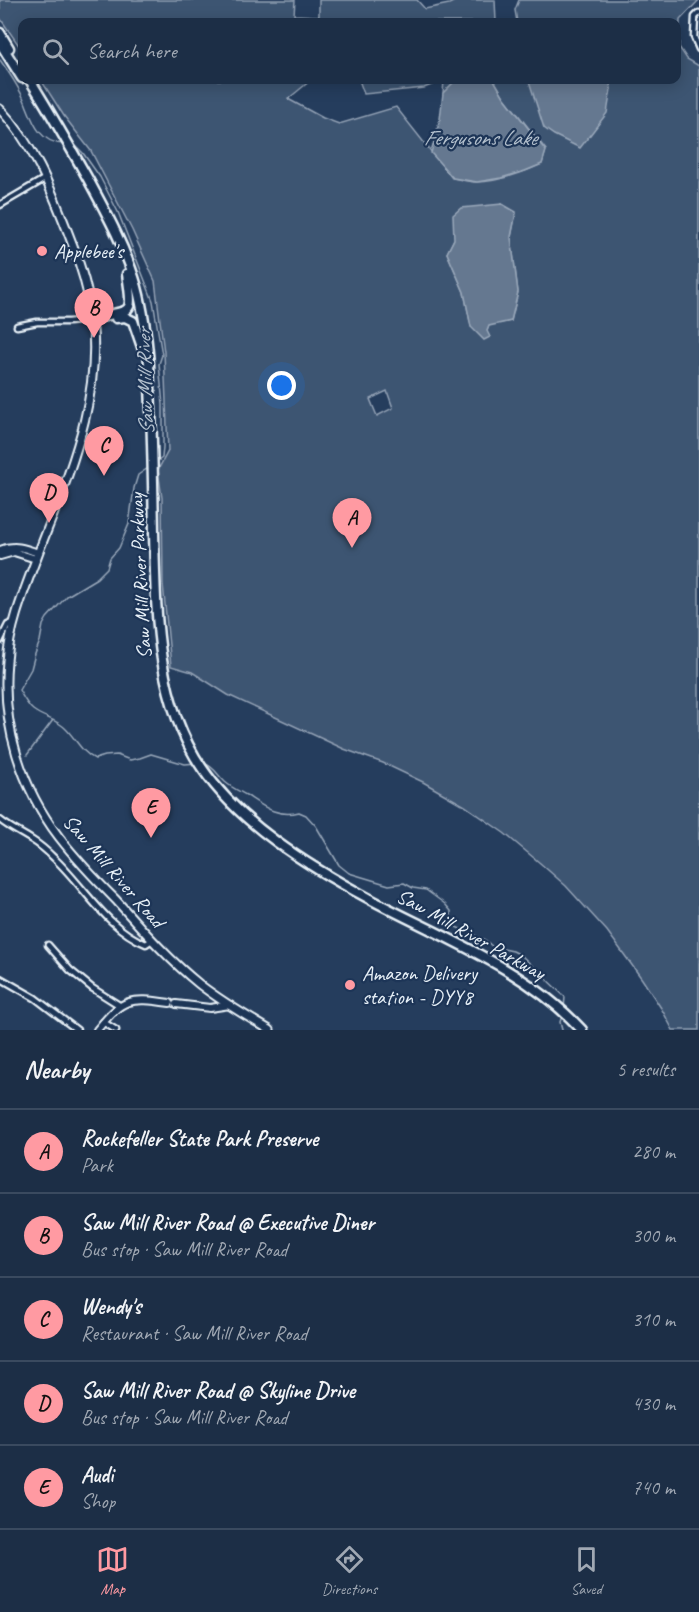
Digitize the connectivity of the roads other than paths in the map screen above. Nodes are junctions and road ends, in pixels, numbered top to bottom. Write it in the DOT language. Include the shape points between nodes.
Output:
graph roads {
  1 [pos="699,13"];
  2 [pos="0,33"];
  3 [pos="0,43"];
  4 [pos="699,50"];
  5 [pos="18,62"];
  6 [pos="18,71"];
  7 [pos="26,84"];
  8 [pos="32,84"];
  9 [pos="0,109"];
  10 [pos="66,144"];
  11 [pos="46,178"];
  12 [pos="0,205"];
  13 [pos="127,274"];
  14 [pos="92,320"];
  15 [pos="17,326"];
  16 [pos="143,350"];
  17 [pos="150,466"];
  18 [pos="0,550"];
  19 [pos="0,556"];
  20 [pos="37,556"];
  21 [pos="14,623"];
  22 [pos="0,642"];
  23 [pos="0,820"];
  24 [pos="152,940"];
  25 [pos="48,945"];
  26 [pos="0,978"];
  27 [pos="120,1005"];
  28 [pos="230,1005"];
  29 [pos="569,1020"];
  30 [pos="104,1022"];
  31 [pos="77,1030"];
  32 [pos="97,1030"];
  33 [pos="116,1030"];
  34 [pos="270,1030"];
  35 [pos="575,1030"];
  36 [pos="582,1030"];
  1 -- 4 [label="street" via="695,17 694,37"];
  2 -- 5 [label="highway"];
  3 -- 6 [label="highway, Saw Mill River Parkway"];
  7 -- 10 [label="highway, Saw Mill River Parkway"];
  8 -- 10 [label="highway, Saw Mill River Parkway"];
  9 -- 11 [label="main road, Saw Mill River Road" via="27,143"];
  10 -- 13 [label="highway, Saw Mill River Parkway"];
  10 -- 17 [label="highway, Saw Mill River Parkway" via="118,237 139,296 148,349"];
  11 -- 12 [label="street"];
  11 -- 14 [label="main road, Saw Mill River Road" via="82,269"];
  13 -- 14 [label="highway" via="131,300 128,309"];
  13 -- 16 [label="highway, Saw Mill River Parkway"];
  14 -- 15 [label="street"];
  14 -- 16 [label="highway" via="130,319"];
  14 -- 20 [label="main road, Saw Mill River Road" via="93,374 86,420"];
  16 -- 17 [label="highway, Saw Mill River Parkway"];
  17 -- 29 [label="highway, Saw Mill River Parkway" via="155,651 169,712 180,741 196,764 240,811 301,858 367,898 505,969 537,990"];
  18 -- 20 [label="street" via="17,546"];
  19 -- 20 [label="street" via="14,552"];
  20 -- 21 [label="main road, Saw Mill River Road"];
  21 -- 22 [label="street" via="8,625"];
  21 -- 24 [label="main road, Saw Mill River Road" via="7,660 7,703 13,740 26,780 66,846"];
  23 -- 24 [label="street" via="40,845 114,923 146,944"];
  24 -- 28 [label="main road, Saw Mill River Road" via="190,976"];
  25 -- 27 [label="street" via="70,970"];
  26 -- 31 [label="street" via="36,998"];
  27 -- 28 [label="street" via="141,999 210,1008"];
  27 -- 30 [label="street"];
  28 -- 34 [label="main road, Saw Mill River Road"];
  29 -- 35 [label="highway, Saw Mill River Parkway"];
  29 -- 36 [label="highway, Saw Mill River Parkway"];
  30 -- 32 [label="street"];
  30 -- 33 [label="street"];
}
